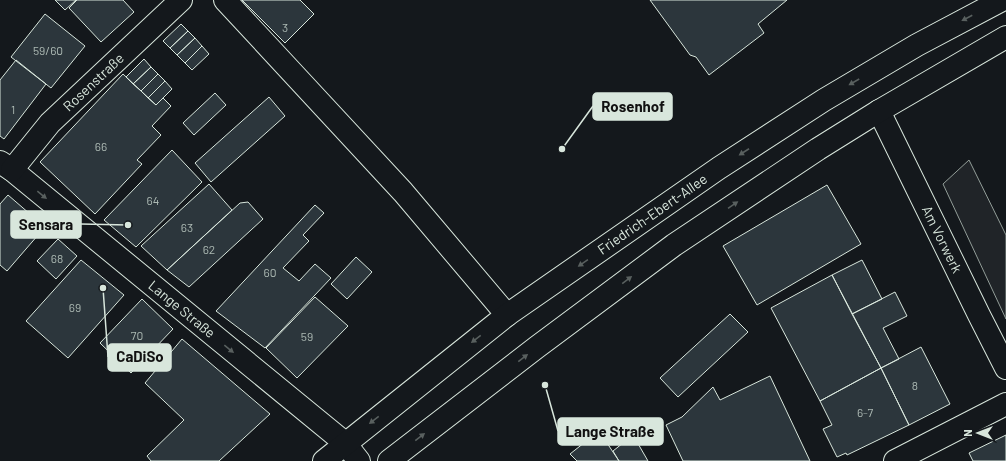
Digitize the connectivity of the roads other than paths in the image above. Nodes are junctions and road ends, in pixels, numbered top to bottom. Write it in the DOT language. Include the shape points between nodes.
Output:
graph roads {
  1 [pos="180,0"];
  2 [pos="225,0"];
  3 [pos="1002,0"];
  4 [pos="1006,37"];
  5 [pos="879,110"];
  6 [pos="6,166"];
  7 [pos="507,316"];
  8 [pos="1006,368"];
  9 [pos="1006,404"];
  10 [pos="345,443"];
  11 [pos="898,460"];
  12 [pos="324,461"];
  13 [pos="359,461"];
  14 [pos="389,461"];
  1 -- 6 [label="main road, Rosenstraße"];
  2 -- 7 [label="main road" via="403,192"];
  3 -- 7 [label="main road, Friedrich-Ebert-Allee, one-way" via="917,45 817,104 719,168"];
  4 -- 5 [label="main road"];
  5 -- 8 [label="main road, Am Vorwerk"];
  14 -- 5 [label="main road, one-way" via="674,245"];
  6 -- 10 [label="main road, Lange Straße, one-way"];
  7 -- 10 [label="main road, Friedrich-Ebert-Allee, one-way"];
  9 -- 11 [label="main road"];
  10 -- 12 [label="main road, Friedrich-Ebert-Allee"];
  10 -- 13 [label="main road, Lange Straße"];
}
